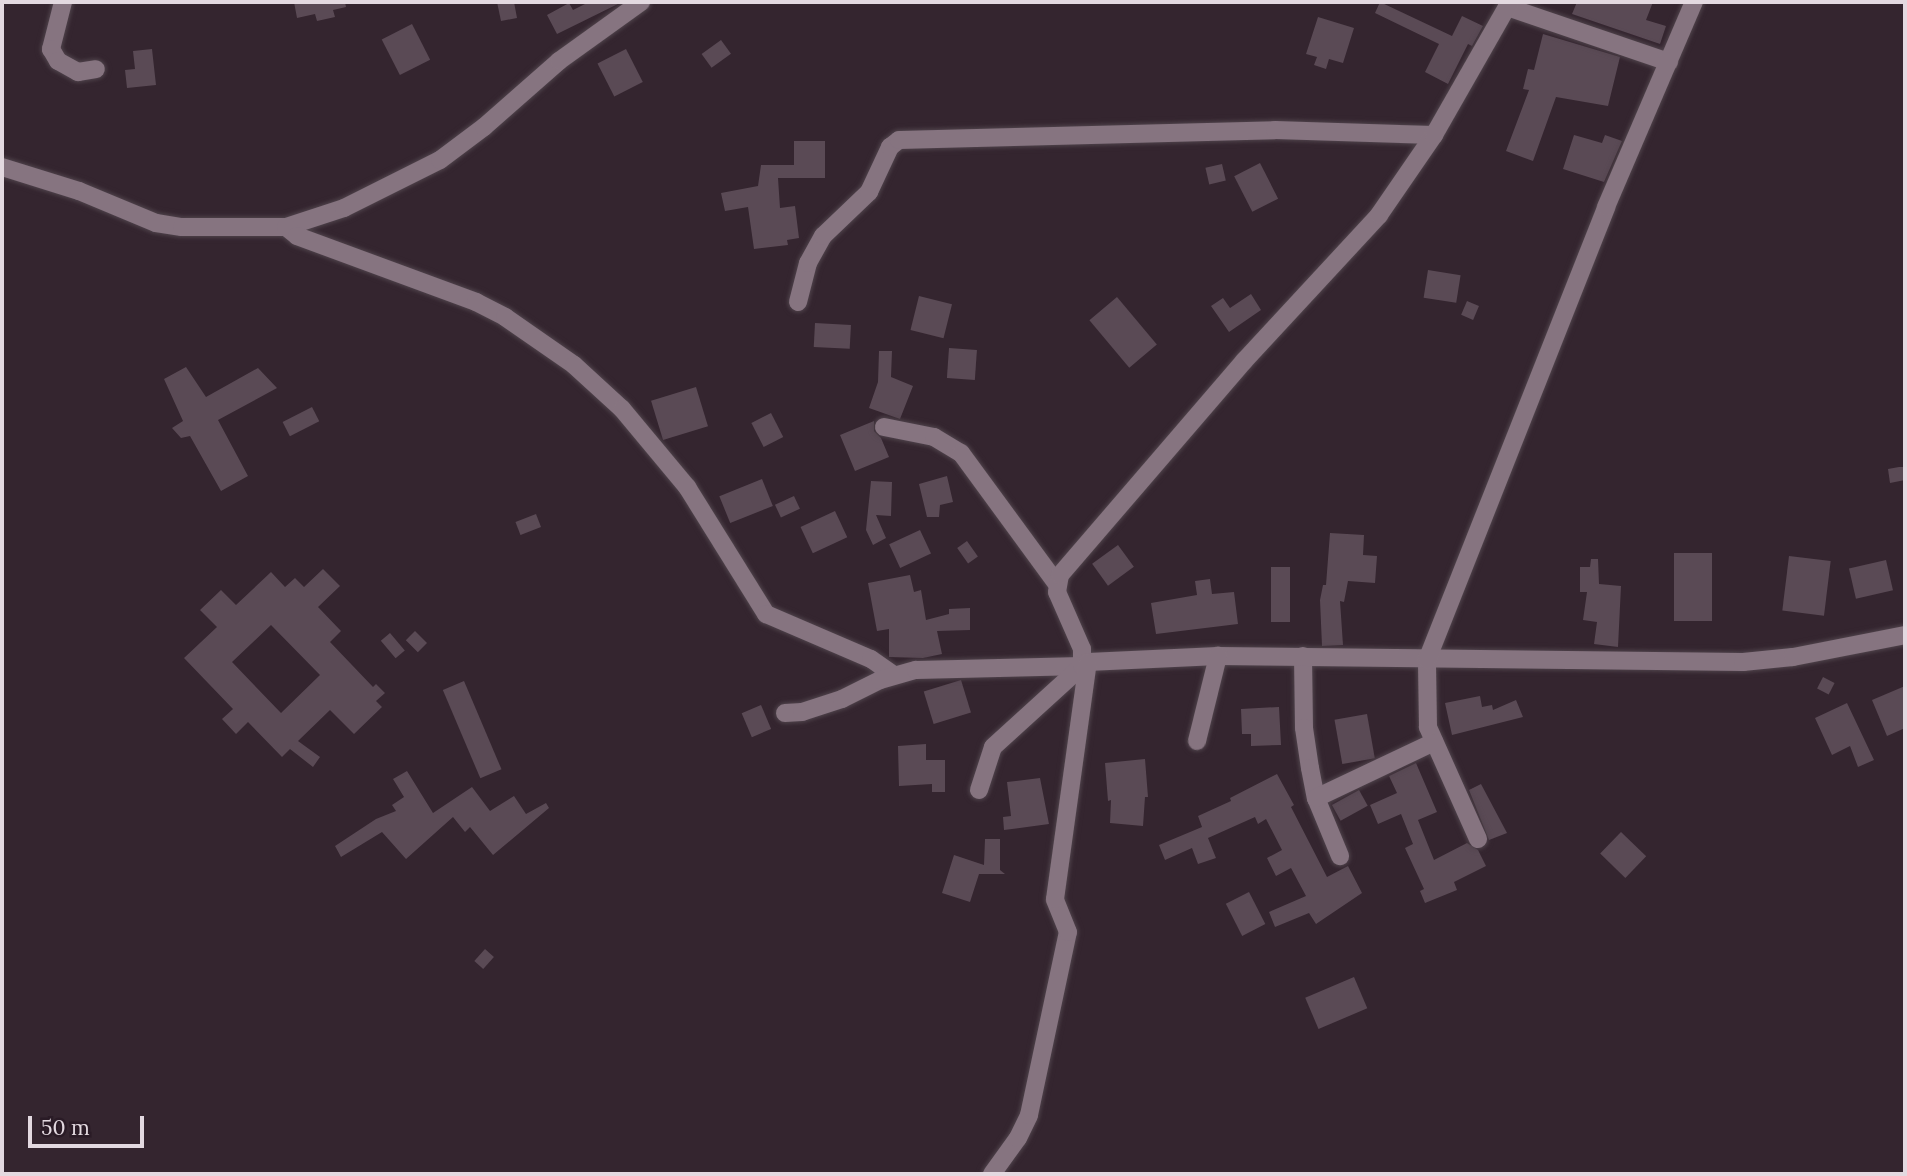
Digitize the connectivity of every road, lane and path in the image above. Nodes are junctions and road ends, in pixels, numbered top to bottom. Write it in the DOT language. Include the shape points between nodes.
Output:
graph roads {
  1 [pos="63,2"];
  2 [pos="641,2"];
  3 [pos="1694,2"];
  4 [pos="1508,4"];
  5 [pos="1669,62"];
  6 [pos="96,69"];
  7 [pos="1434,135"];
  8 [pos="2,167"];
  9 [pos="286,227"];
  10 [pos="798,302"];
  11 [pos="884,427"];
  12 [pos="1056,583"];
  13 [pos="1905,635"];
  14 [pos="1218,656"];
  15 [pos="1303,656"];
  16 [pos="1427,660"];
  17 [pos="1085,664"];
  18 [pos="894,675"];
  19 [pos="785,713"];
  20 [pos="1197,740"];
  21 [pos="1434,742"];
  22 [pos="979,790"];
  23 [pos="1317,798"];
  24 [pos="1478,839"];
  25 [pos="1340,856"];
  26 [pos="992,1174"];
  1 -- 6 [label="street" via="51,50 58,61 78,72"];
  2 -- 9 [label="street" via="559,61 440,160 344,208"];
  3 -- 5 [label="street"];
  4 -- 5 [label="street"];
  4 -- 7 [label="street"];
  5 -- 16 [label="street" via="1560,320"];
  7 -- 10 [label="street" via="1275,130 899,141 890,147 869,192 823,236 808,263"];
  7 -- 12 [label="street" via="1379,215 1244,360"];
  8 -- 9 [label="street" via="79,191 156,223"];
  9 -- 18 [label="street" via="298,236 476,302 574,365 622,409 687,487 766,614 871,659"];
  11 -- 12 [label="street" via="934,437 961,453"];
  12 -- 17 [label="street"];
  13 -- 16 [label="street" via="1743,662"];
  14 -- 15 [label="street"];
  14 -- 17 [label="street"];
  14 -- 20 [label="street"];
  15 -- 16 [label="street"];
  15 -- 23 [label="street" via="1304,728"];
  16 -- 21 [label="street" via="1426,718"];
  17 -- 18 [label="street" via="916,670"];
  17 -- 22 [label="street" via="993,747"];
  17 -- 26 [label="street" via="1055,899 1068,932 1029,1115"];
  18 -- 19 [label="street" via="842,699"];
  21 -- 23 [label="street"];
  21 -- 24 [label="street"];
  23 -- 25 [label="street"];
}
